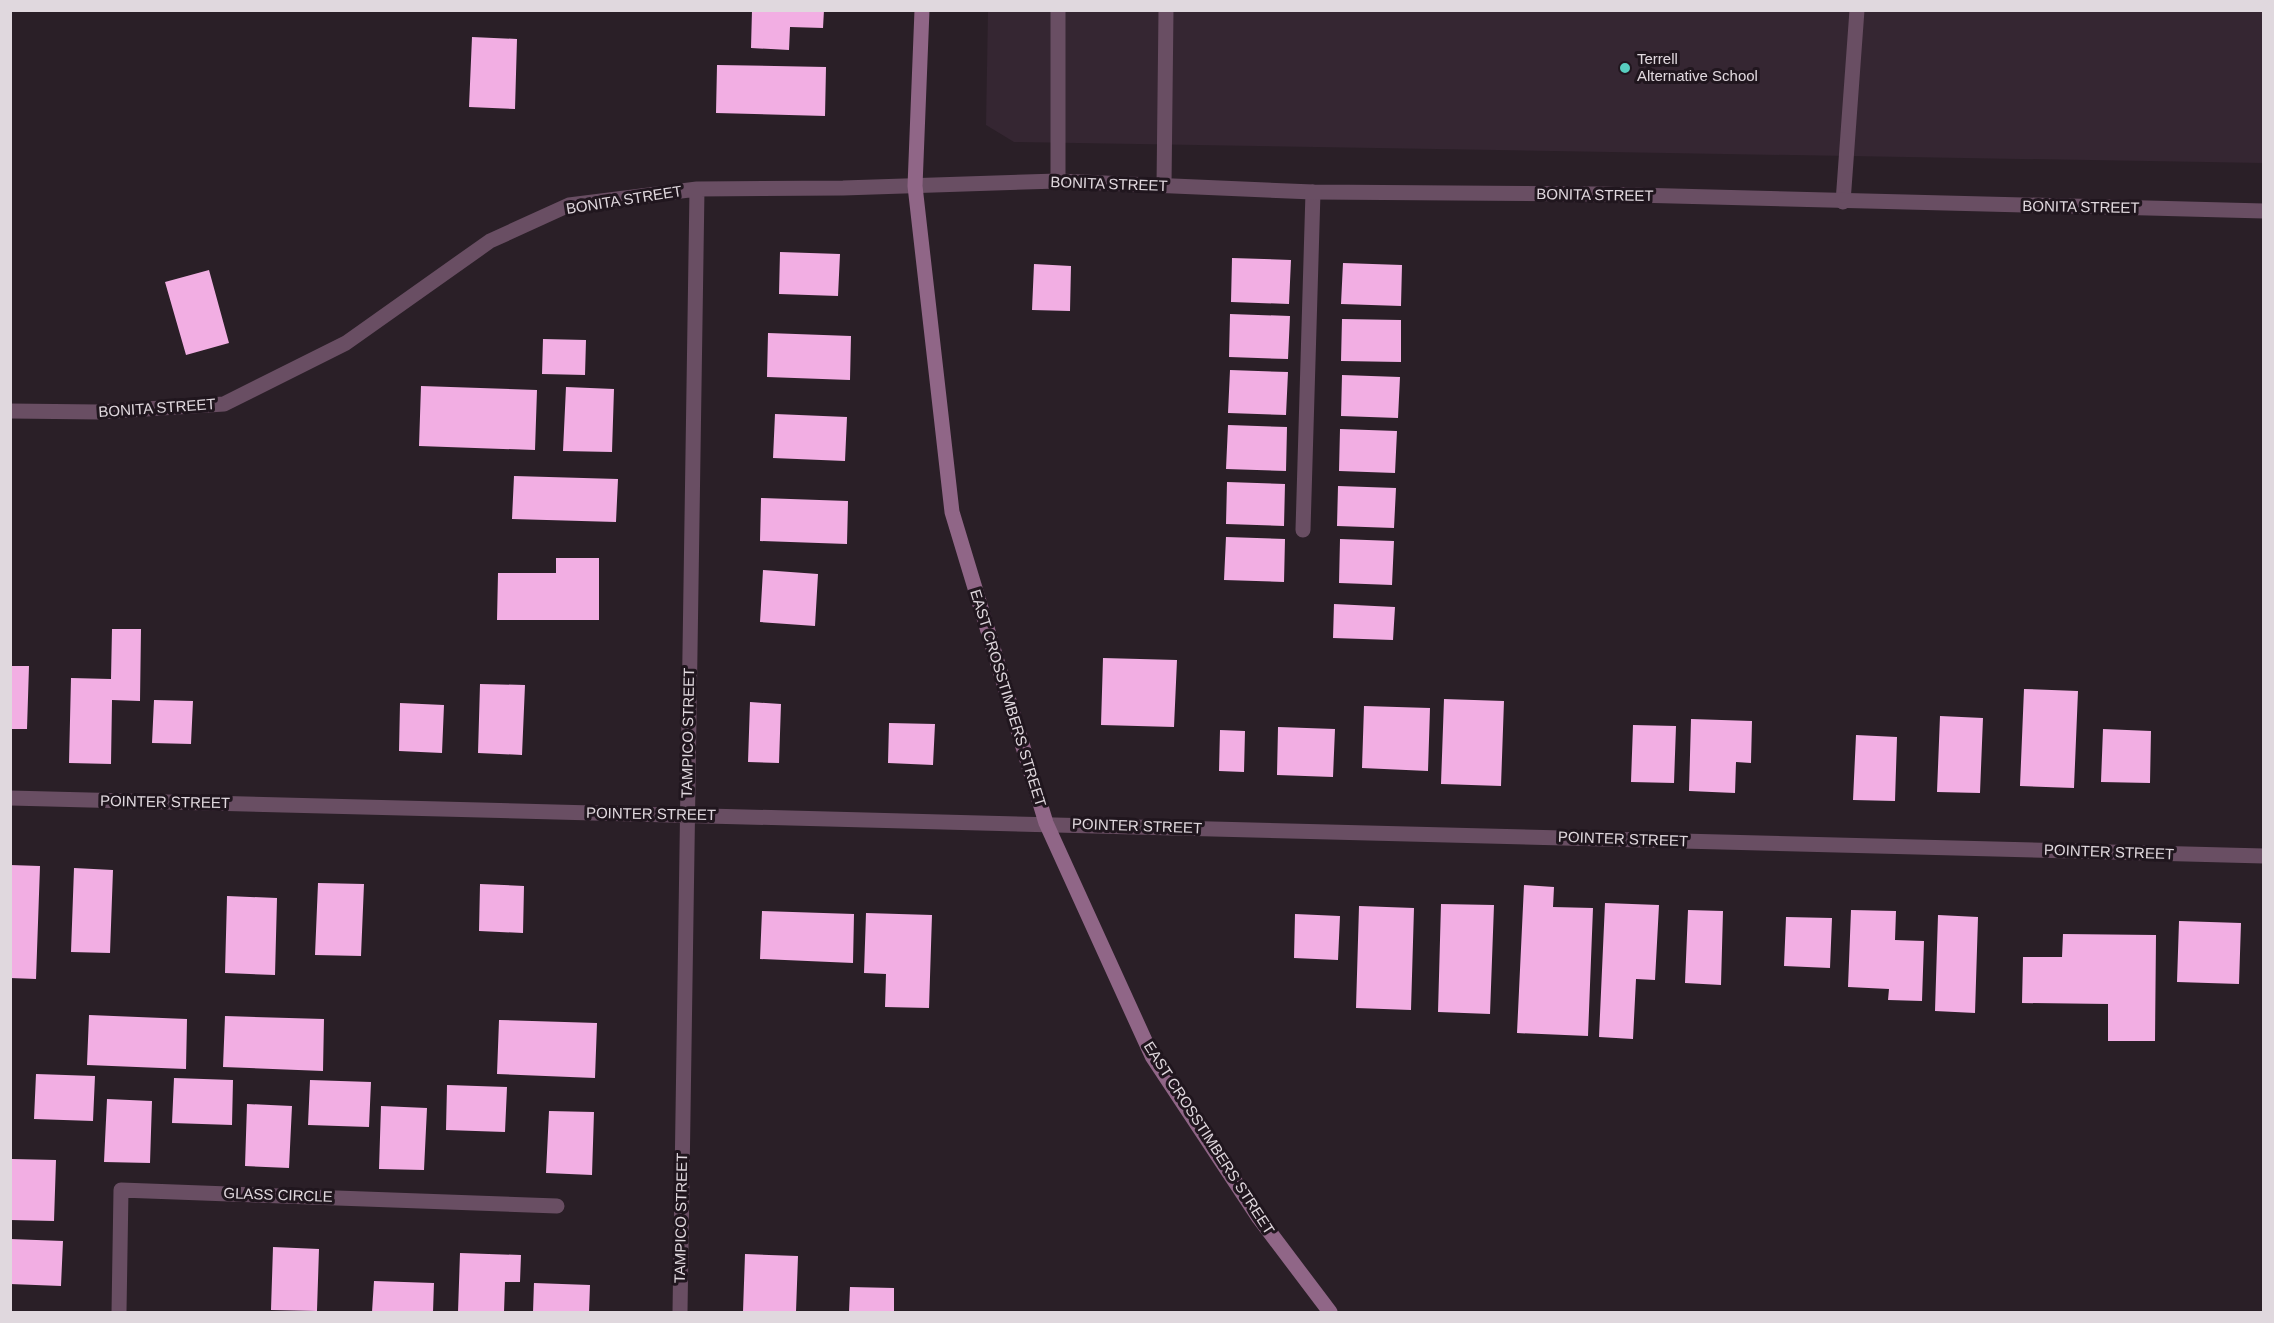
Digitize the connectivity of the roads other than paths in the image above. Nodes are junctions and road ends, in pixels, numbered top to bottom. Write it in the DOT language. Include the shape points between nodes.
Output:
graph roads {
  1 [pos="922,10"];
  2 [pos="1058,10"];
  3 [pos="1166,10"];
  4 [pos="1857,10"];
  5 [pos="1058,181"];
  6 [pos="915,186"];
  7 [pos="1164,186"];
  8 [pos="697,189"];
  9 [pos="1313,192"];
  10 [pos="1843,202"];
  11 [pos="2264,211"];
  12 [pos="10,411"];
  13 [pos="1303,530"];
  14 [pos="10,798"];
  15 [pos="686,815"];
  16 [pos="1046,823"];
  17 [pos="2264,856"];
  18 [pos="557,1206"];
  19 [pos="119,1312"];
  20 [pos="680,1312"];
  21 [pos="1330,1312"];
  1 -- 6 [label="main road, EAST CROSSTIMBERS STREET"];
  2 -- 5 [label="street"];
  3 -- 7 [label="street"];
  4 -- 10 [label="street"];
  5 -- 6 [label="street, BONITA STREET"];
  5 -- 7 [label="street, BONITA STREET"];
  6 -- 8 [label="street, BONITA STREET"];
  6 -- 16 [label="main road, EAST CROSSTIMBERS STREET" via="952,512"];
  7 -- 9 [label="street, BONITA STREET"];
  8 -- 12 [label="street, BONITA STREET" via="569,205 490,241 346,343 224,404 99,412"];
  8 -- 15 [label="street, TAMPICO STREET"];
  9 -- 10 [label="street, BONITA STREET" via="1596,194"];
  9 -- 13 [label="street"];
  10 -- 11 [label="street, BONITA STREET"];
  14 -- 15 [label="street, POINTER STREET"];
  15 -- 16 [label="street, POINTER STREET"];
  15 -- 20 [label="street, TAMPICO STREET"];
  16 -- 17 [label="street, POINTER STREET"];
  16 -- 21 [label="main road, EAST CROSSTIMBERS STREET" via="1152,1056 1259,1218"];
  18 -- 19 [label="street, GLASS CIRCLE" via="121,1190"];
}
